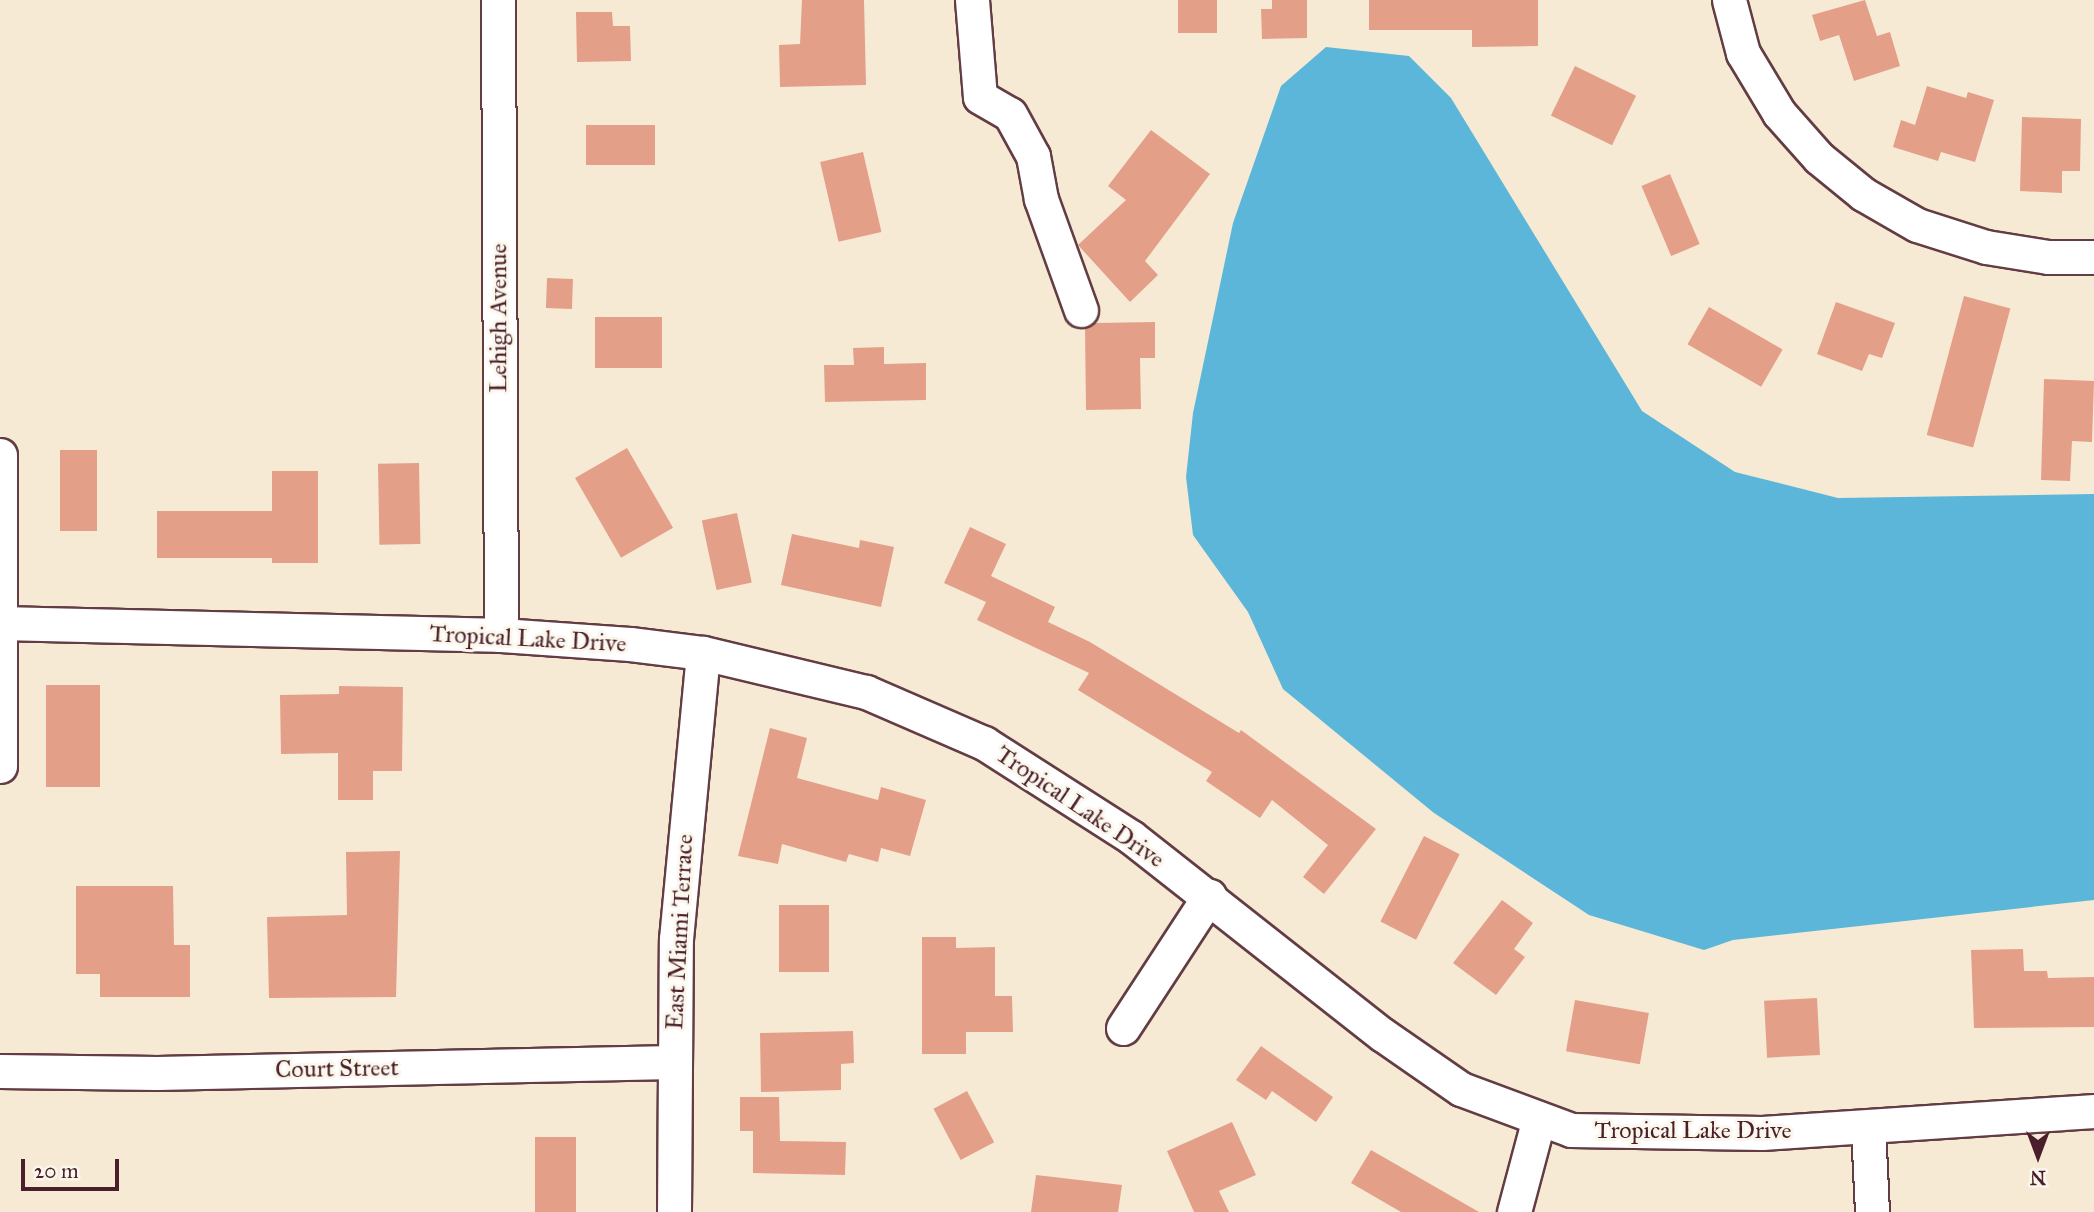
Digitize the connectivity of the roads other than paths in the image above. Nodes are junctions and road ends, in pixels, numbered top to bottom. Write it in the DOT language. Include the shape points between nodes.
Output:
graph roads {
  1 [pos="498,0"];
  2 [pos="972,0"];
  3 [pos="1729,0"];
  4 [pos="2094,257"];
  5 [pos="1081,310"];
  6 [pos="0,455"];
  7 [pos="1,624"];
  8 [pos="501,635"];
  9 [pos="703,653"];
  10 [pos="0,766"];
  11 [pos="1209,896"];
  12 [pos="1123,1028"];
  13 [pos="674,1062"];
  14 [pos="0,1071"];
  15 [pos="2094,1111"];
  16 [pos="1538,1122"];
  17 [pos="1868,1127"];
  18 [pos="674,1212"];
  19 [pos="1514,1212"];
  20 [pos="1872,1212"];
  1 -- 8 [label="street, Lehigh Avenue"];
  2 -- 5 [label="street" via="980,96 1010,114 1033,156 1041,198"];
  3 -- 4 [label="street" via="1743,52 1779,113 1819,158 1863,194 1917,225 1986,247 2048,257"];
  6 -- 7 [label="street"];
  7 -- 8 [label="street, Tropical Lake Drive"];
  7 -- 10 [label="street"];
  8 -- 9 [label="street, Tropical Lake Drive"];
  9 -- 11 [label="street, Tropical Lake Drive" via="866,692 984,743 1131,837"];
  9 -- 13 [label="street, East Miami Terrace" via="676,939"];
  11 -- 12 [label="street"];
  11 -- 16 [label="street, Tropical Lake Drive" via="1439,1074 1461,1089"];
  13 -- 14 [label="street, Court Street" via="157,1073"];
  13 -- 18 [label="street, East Miami Terrace"];
  15 -- 17 [label="street, Tropical Lake Drive"];
  16 -- 17 [label="street, Tropical Lake Drive" via="1612,1134"];
  16 -- 19 [label="street"];
  17 -- 20 [label="street"];
}
